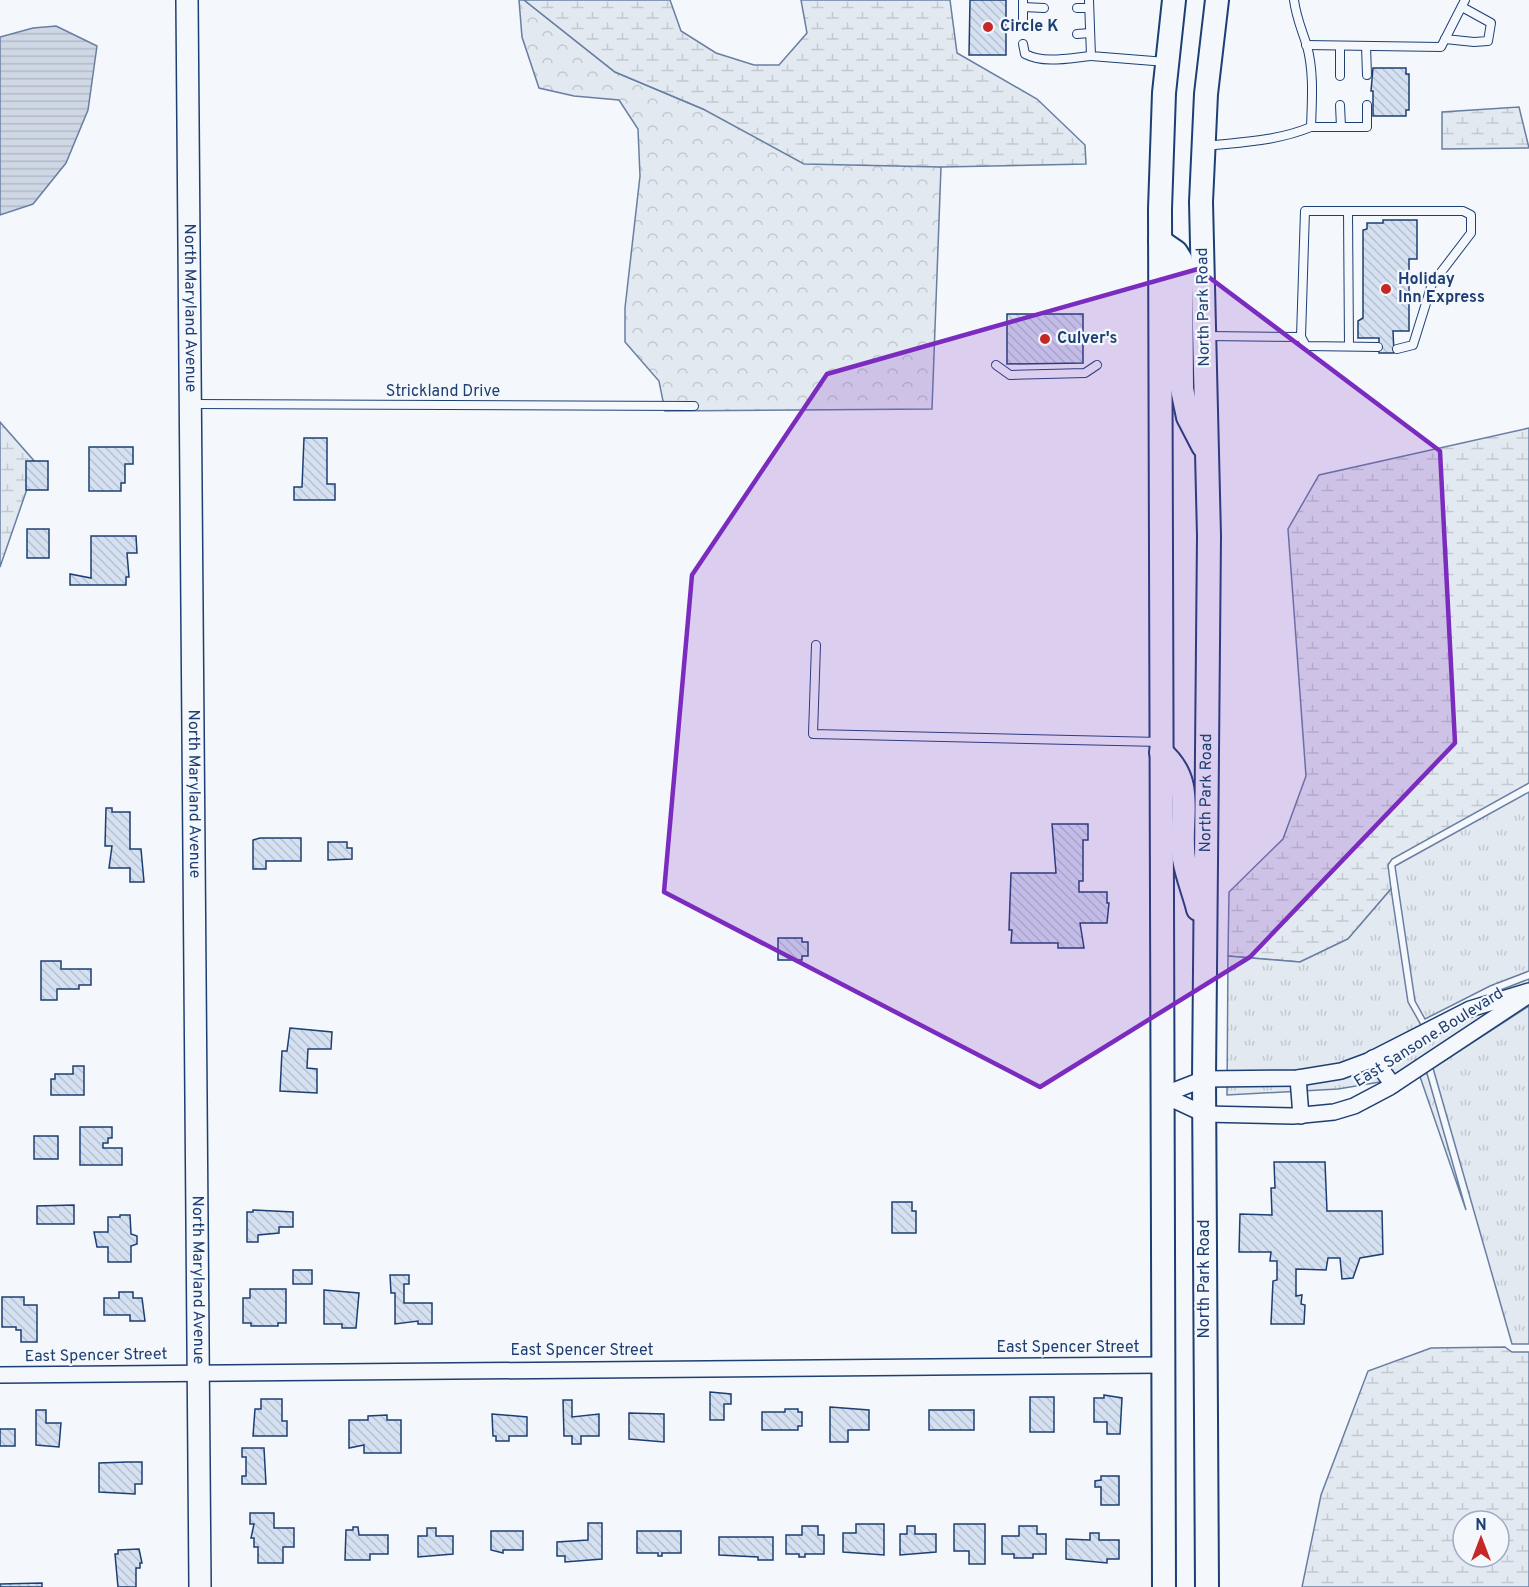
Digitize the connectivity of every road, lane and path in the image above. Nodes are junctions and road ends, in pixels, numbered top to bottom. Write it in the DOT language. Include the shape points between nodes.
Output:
graph roads {
  1 [pos="187,0"];
  2 [pos="1174,0"];
  3 [pos="1217,0"];
  4 [pos="1294,0"];
  5 [pos="1023,4"];
  6 [pos="1089,4"];
  7 [pos="1463,4"];
  8 [pos="1044,8"];
  9 [pos="1077,8"];
  10 [pos="1023,20"];
  11 [pos="1090,33"];
  12 [pos="1077,34"];
  13 [pos="1445,39"];
  14 [pos="1023,44"];
  15 [pos="1306,45"];
  16 [pos="1340,46"];
  17 [pos="1366,46"];
  18 [pos="1091,56"];
  19 [pos="1167,62"];
  20 [pos="1367,75"];
  21 [pos="1340,76"];
  22 [pos="1340,105"];
  23 [pos="1367,105"];
  24 [pos="1311,127"];
  25 [pos="1341,127"];
  26 [pos="1203,147"];
  27 [pos="1348,211"];
  28 [pos="1160,241"];
  29 [pos="1204,336"];
  30 [pos="1301,337"];
  31 [pos="1349,346"];
  32 [pos="1378,347"];
  33 [pos="1397,349"];
  34 [pos="996,365"];
  35 [pos="1097,365"];
  36 [pos="191,404"];
  37 [pos="694,406"];
  38 [pos="1205,450"];
  39 [pos="816,645"];
  40 [pos="1161,747"];
  41 [pos="1205,934"];
  42 [pos="1529,993"];
  43 [pos="1373,1058"];
  44 [pos="1298,1078"];
  45 [pos="1204,1079"];
  46 [pos="1393,1085"];
  47 [pos="1163,1095"];
  48 [pos="1204,1114"];
  49 [pos="1300,1116"];
  50 [pos="1163,1365"];
  51 [pos="199,1372"];
  52 [pos="0,1375"];
  53 [pos="200,1587"];
  54 [pos="1164,1587"];
  55 [pos="1207,1587"];
  1 -- 36 [label="street, North Maryland Avenue"];
  2 -- 19 [label="main road"];
  3 -- 26 [label="main road, North Park Road"];
  4 -- 15 [label="lane" via="1296,20"];
  5 -- 8 [label="lane"];
  5 -- 10 [label="lane"];
  6 -- 9 [label="lane"];
  6 -- 11 [label="lane"];
  7 -- 13 [label="lane"];
  7 -- 13 [label="lane" via="1491,23 1488,41"];
  11 -- 12 [label="lane"];
  11 -- 18 [label="lane"];
  13 -- 17 [label="lane" via="1441,48"];
  14 -- 18 [label="lane" via="1025,54 1035,59"];
  15 -- 16 [label="lane"];
  15 -- 24 [label="lane" via="1312,85"];
  16 -- 17 [label="lane"];
  16 -- 21 [label="lane"];
  17 -- 20 [label="lane"];
  18 -- 19 [label="lane"];
  19 -- 28 [label="main road" via="1160,151"];
  22 -- 25 [label="lane"];
  23 -- 25 [label="lane" via="1367,127"];
  24 -- 25 [label="lane"];
  24 -- 26 [label="lane" via="1268,140"];
  26 -- 29 [label="main road, North Park Road"];
  27 -- 30 [label="lane" via="1305,211"];
  27 -- 31 [label="lane"];
  27 -- 33 [label="lane" via="1463,211 1471,215 1471,232 1432,284 1413,345"];
  28 -- 38 [label="main road" via="1182,260 1182,389 1188,417"];
  28 -- 40 [label="main road"];
  29 -- 30 [label="lane"];
  29 -- 38 [label="main road, North Park Road"];
  30 -- 31 [label="lane" via="1306,346"];
  31 -- 32 [label="lane"];
  34 -- 35 [label="lane" via="1010,375 1085,373"];
  36 -- 37 [label="lane, Strickland Drive"];
  36 -- 51 [label="street, North Maryland Avenue"];
  38 -- 41 [label="main road, North Park Road" via="1209,547"];
  39 -- 40 [label="lane" via="813,734 1139,743"];
  40 -- 41 [label="main road" via="1173,763 1183,788 1184,858"];
  40 -- 47 [label="main road"];
  41 -- 45 [label="main road, North Park Road"];
  42 -- 43 [label="street, East Sansone Boulevard" via="1470,1009"];
  42 -- 46 [label="street, East Sansone Boulevard"];
  43 -- 44 [label="street, East Sansone Boulevard" via="1341,1071"];
  43 -- 46 [label="street"];
  44 -- 45 [label="street, East Sansone Boulevard"];
  44 -- 49 [label="street"];
  45 -- 47 [label="street, East Sansone Boulevard"];
  45 -- 48 [label="main road, North Park Road"];
  46 -- 49 [label="street, East Sansone Boulevard" via="1354,1106"];
  47 -- 48 [label="street, East Sansone Boulevard"];
  47 -- 50 [label="main road"];
  48 -- 49 [label="street, East Sansone Boulevard"];
  48 -- 55 [label="main road, North Park Road"];
  50 -- 51 [label="street, East Spencer Street"];
  50 -- 54 [label="main road"];
  51 -- 52 [label="street, East Spencer Street"];
  51 -- 53 [label="street, North Maryland Avenue"];
}
